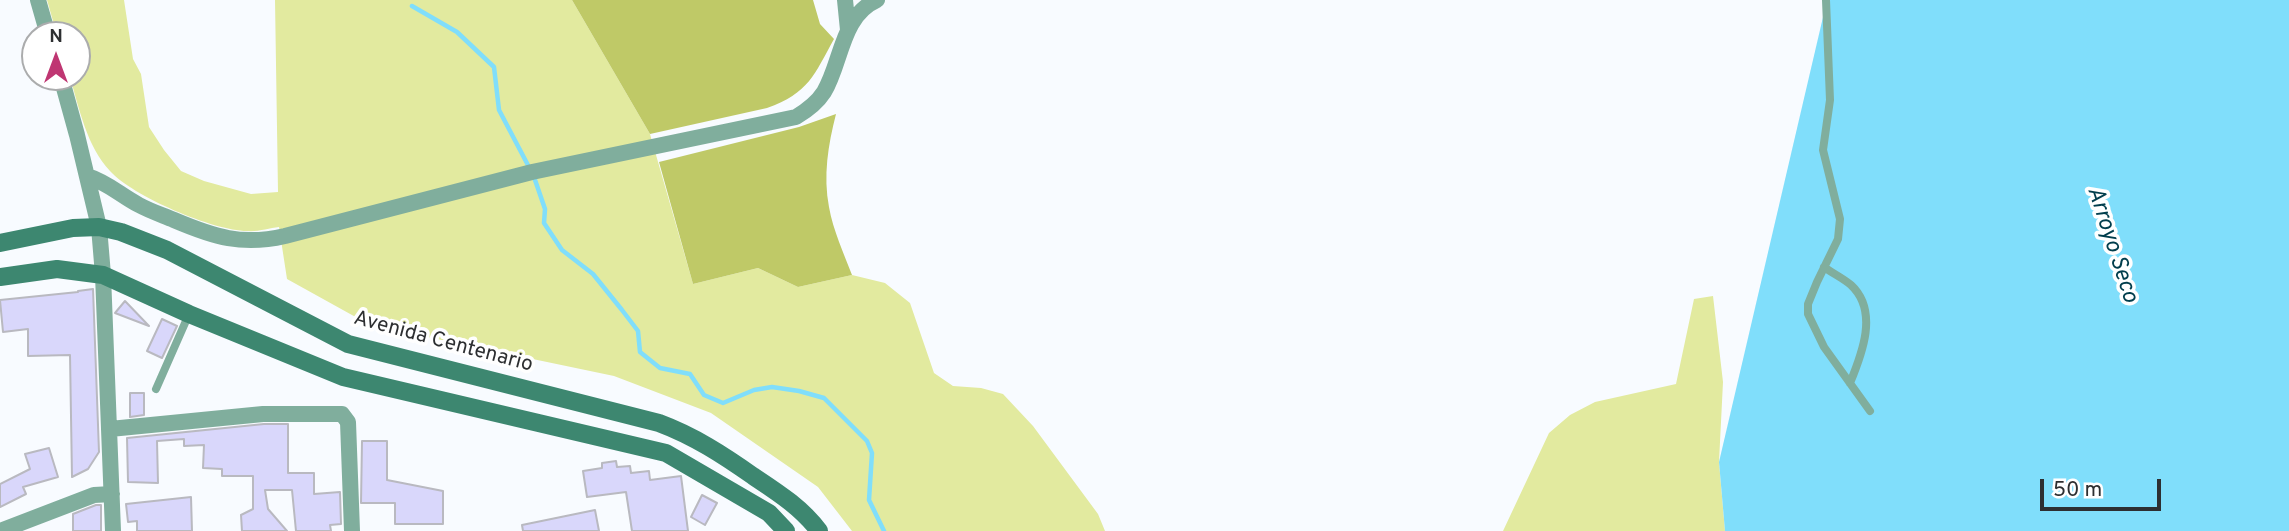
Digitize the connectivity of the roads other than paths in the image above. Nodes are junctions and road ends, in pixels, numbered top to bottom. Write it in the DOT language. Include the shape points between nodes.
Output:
graph roads {
  1 [pos="38,0"];
  2 [pos="845,0"];
  3 [pos="877,0"];
  4 [pos="1826,0"];
  5 [pos="44,21"];
  6 [pos="848,30"];
  7 [pos="65,91"];
  8 [pos="87,176"];
  9 [pos="99,227"];
  10 [pos="0,243"];
  11 [pos="1824,267"];
  12 [pos="103,275"];
  13 [pos="0,277"];
  14 [pos="189,314"];
  15 [pos="1850,383"];
  16 [pos="156,388"];
  17 [pos="1871,411"];
  18 [pos="110,429"];
  19 [pos="113,494"];
  20 [pos="0,531"];
  21 [pos="113,531"];
  22 [pos="352,531"];
  23 [pos="786,531"];
  24 [pos="819,531"];
  1 -- 5 [label="street"];
  2 -- 6 [label="street"];
  3 -- 6 [label="street" via="862,9"];
  4 -- 11 [label="lane" via="1830,100 1823,150 1840,219 1838,239"];
  6 -- 8 [label="street" via="823,93 796,117 532,172 270,239 237,241 214,236 138,205 112,186"];
  7 -- 8 [label="street"];
  8 -- 9 [label="street"];
  9 -- 10 [label="main road, Avenida Centenario"];
  9 -- 12 [label="street"];
  9 -- 24 [label="main road, Avenida Centenario" via="167,250 348,344 679,430 785,497"];
  11 -- 15 [label="lane" via="1808,314"];
  11 -- 15 [label="lane" via="1851,286 1866,314 1864,341"];
  12 -- 13 [label="main road" via="57,269"];
  12 -- 14 [label="main road"];
  12 -- 18 [label="street"];
  14 -- 16 [label="lane"];
  14 -- 23 [label="main road" via="343,377 666,453 769,513"];
  15 -- 17 [label="lane"];
  18 -- 19 [label="street"];
  18 -- 22 [label="street" via="263,414 342,414 348,422"];
  19 -- 20 [label="street" via="94,495"];
  19 -- 21 [label="street"];
}
